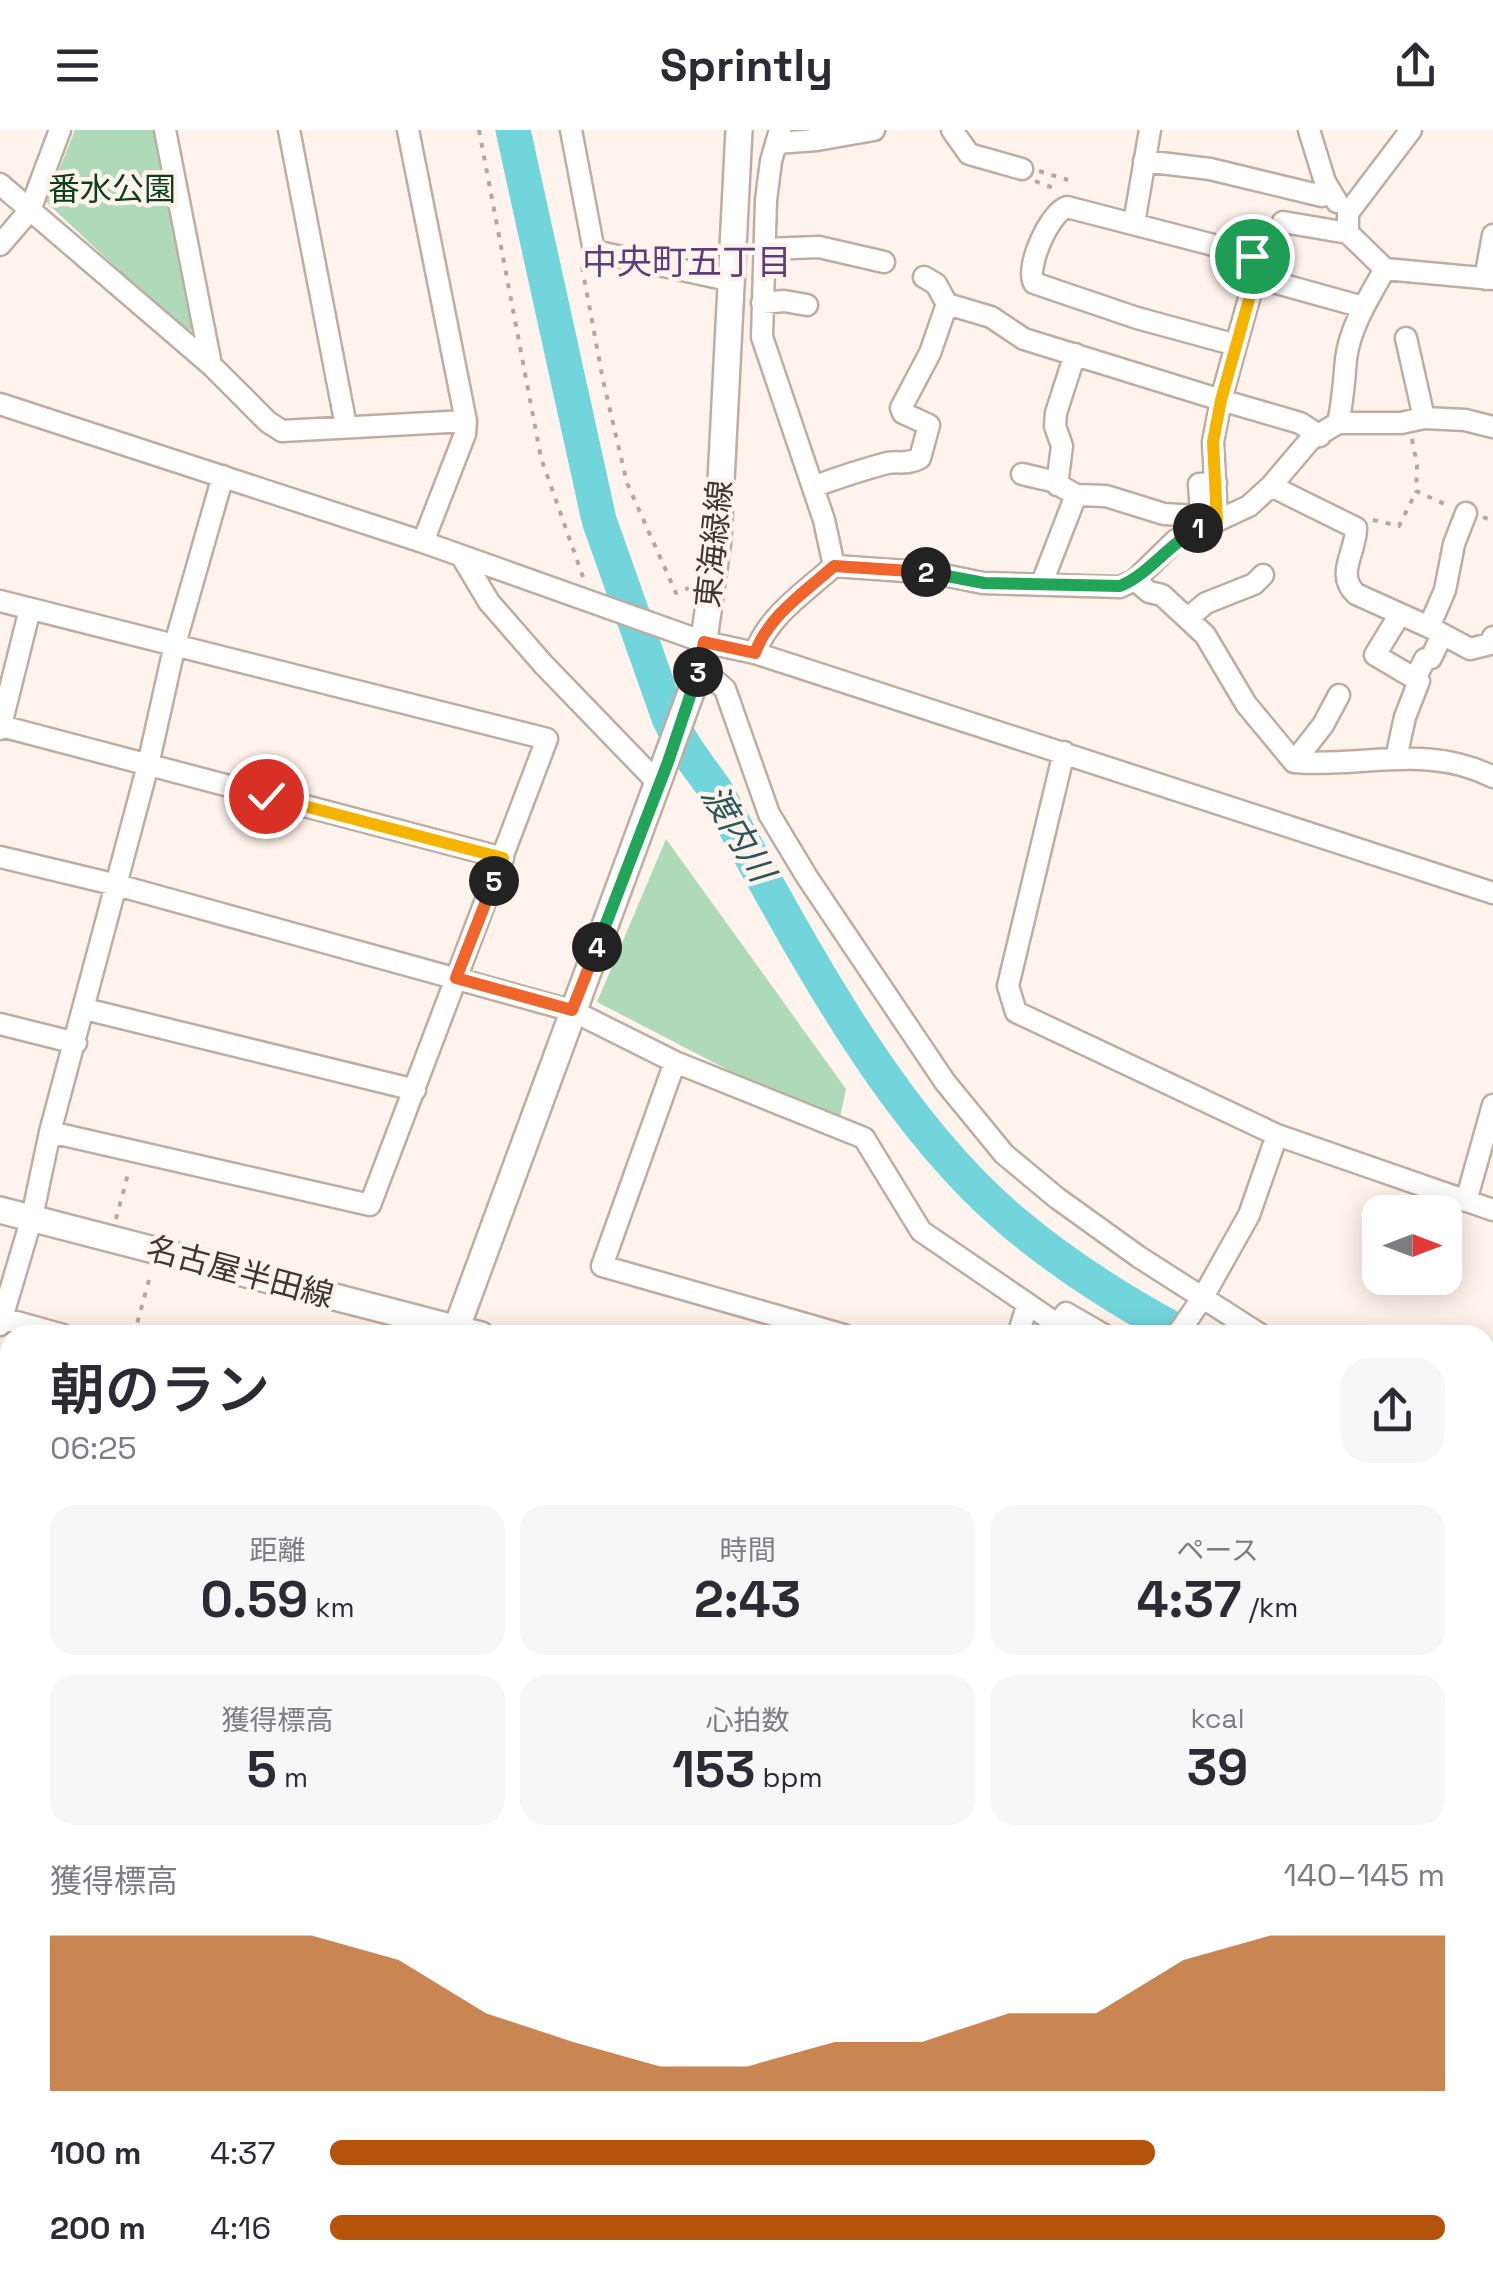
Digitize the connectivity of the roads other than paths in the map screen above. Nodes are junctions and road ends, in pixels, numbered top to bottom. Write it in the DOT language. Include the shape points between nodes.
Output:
graph roads {
  1 [pos="60,130"];
  2 [pos="165,130"];
  3 [pos="289,130"];
  4 [pos="408,130"];
  5 [pos="571,130"];
  6 [pos="739,130"];
  7 [pos="874,130"];
  8 [pos="952,130"];
  9 [pos="1150,130"];
  10 [pos="1310,130"];
  11 [pos="1410,130"];
  12 [pos="818,135"];
  13 [pos="778,136"];
  14 [pos="1144,160"];
  15 [pos="1022,168"];
  16 [pos="0,184"];
  17 [pos="1331,193"];
  18 [pos="30,210"];
  19 [pos="1282,222"];
  20 [pos="1134,223"];
  21 [pos="1348,223"];
  22 [pos="1493,235"];
  23 [pos="0,244"];
  24 [pos="764,249"];
  25 [pos="884,262"];
  26 [pos="1384,270"];
  27 [pos="924,277"];
  28 [pos="1255,277"];
  29 [pos="1489,279"];
  30 [pos="733,281"];
  31 [pos="762,303"];
  32 [pos="807,304"];
  33 [pos="947,304"];
  34 [pos="1363,307"];
  35 [pos="1406,338"];
  36 [pos="1236,345"];
  37 [pos="1075,354"];
  38 [pos="211,365"];
  39 [pos="1221,400"];
  40 [pos="0,404"];
  41 [pos="1424,418"];
  42 [pos="466,420"];
  43 [pos="1338,423"];
  44 [pos="346,426"];
  45 [pos="1493,428"];
  46 [pos="1320,436"];
  47 [pos="1022,474"];
  48 [pos="223,476"];
  49 [pos="1216,483"];
  50 [pos="1272,486"];
  51 [pos="813,487"];
  52 [pos="1066,490"];
  53 [pos="1466,513"];
  54 [pos="1217,520"];
  55 [pos="423,542"];
  56 [pos="462,557"];
  57 [pos="834,566"];
  58 [pos="1263,575"];
  59 [pos="1134,580"];
  60 [pos="1045,585"];
  61 [pos="0,601"];
  62 [pos="30,609"];
  63 [pos="1400,614"];
  64 [pos="1188,618"];
  65 [pos="1435,631"];
  66 [pos="1492,640"];
  67 [pos="704,642"];
  68 [pos="175,644"];
  69 [pos="755,653"];
  70 [pos="700,668"];
  71 [pos="1416,676"];
  72 [pos="1339,694"];
  73 [pos="0,728"];
  74 [pos="1064,752"];
  75 [pos="1396,758"];
  76 [pos="1294,762"];
  77 [pos="148,765"];
  78 [pos="663,773"];
  79 [pos="1493,778"];
  80 [pos="0,856"];
  81 [pos="503,858"];
  82 [pos="117,886"];
  83 [pos="1493,893"];
  84 [pos="456,978"];
  85 [pos="86,1009"];
  86 [pos="572,1010"];
  87 [pos="0,1024"];
  88 [pos="76,1043"];
  89 [pos="676,1062"];
  90 [pos="415,1090"];
  91 [pos="1493,1105"];
  92 [pos="50,1132"];
  93 [pos="1277,1135"];
  94 [pos="1466,1201"];
  95 [pos="0,1210"];
  96 [pos="1493,1210"];
  97 [pos="32,1217"];
  98 [pos="1198,1302"];
  99 [pos="1027,1306"];
  100 [pos="1,1321"];
  101 [pos="434,1325"];
  102 [pos="467,1325"];
  103 [pos="809,1325"];
  104 [pos="1021,1325"];
  105 [pos="1057,1325"];
  106 [pos="1065,1325"];
  107 [pos="1087,1325"];
  108 [pos="1183,1325"];
  109 [pos="1242,1325"];
  1 -- 18 [label="street"];
  2 -- 38 [label="street"];
  3 -- 44 [label="street"];
  4 -- 42 [label="street"];
  5 -- 30 [label="street" via="594,251"];
  6 -- 30 [label="main road, 東海緑線"];
  7 -- 12 [label="street"];
  8 -- 15 [label="street" via="969,154"];
  9 -- 14 [label="street"];
  10 -- 17 [label="street"];
  11 -- 21 [label="street"];
  12 -- 13 [label="street"];
  13 -- 24 [label="street"];
  14 -- 17 [label="street"];
  14 -- 20 [label="street"];
  16 -- 18 [label="street"];
  17 -- 21 [label="street"];
  18 -- 23 [label="street"];
  18 -- 38 [label="street"];
  19 -- 21 [label="street"];
  20 -- 28 [label="street" via="1252,256"];
  20 -- 36 [label="street" via="1062,208 1052,216 1030,270 1034,283"];
  21 -- 26 [label="street"];
  22 -- 29 [label="street"];
  24 -- 25 [label="street" via="819,248"];
  24 -- 31 [label="street"];
  26 -- 29 [label="street"];
  26 -- 34 [label="street"];
  27 -- 33 [label="street"];
  28 -- 34 [label="street"];
  28 -- 36 [label="street"];
  30 -- 67 [label="main road, 東海緑線" via="718,540"];
  31 -- 32 [label="street"];
  31 -- 51 [label="street" via="764,344"];
  33 -- 37 [label="street"];
  33 -- 51 [label="street" via="901,408 929,425 920,458"];
  34 -- 43 [label="street" via="1346,356"];
  35 -- 41 [label="street"];
  36 -- 39 [label="street"];
  37 -- 39 [label="street"];
  37 -- 52 [label="street" via="1055,426"];
  38 -- 44 [label="street" via="282,430"];
  39 -- 46 [label="street" via="1300,423"];
  39 -- 49 [label="street" via="1213,442"];
  40 -- 48 [label="street"];
  41 -- 43 [label="street"];
  41 -- 45 [label="street"];
  42 -- 44 [label="street"];
  42 -- 55 [label="street"];
  43 -- 46 [label="street"];
  46 -- 50 [label="street"];
  47 -- 52 [label="street"];
  48 -- 55 [label="street"];
  48 -- 68 [label="street"];
  49 -- 52 [label="street" via="1199,484 1197,516"];
  49 -- 54 [label="street"];
  50 -- 54 [label="street"];
  50 -- 63 [label="street" via="1356,528 1347,585"];
  51 -- 57 [label="street"];
  52 -- 60 [label="street"];
  53 -- 65 [label="street"];
  54 -- 59 [label="street" via="1176,540"];
  55 -- 56 [label="street"];
  56 -- 67 [label="street"];
  56 -- 78 [label="street" via="489,602"];
  57 -- 60 [label="street"];
  57 -- 69 [label="street" via="761,636"];
  58 -- 64 [label="street"];
  59 -- 60 [label="street" via="1120,586"];
  59 -- 64 [label="street"];
  61 -- 62 [label="street"];
  62 -- 68 [label="street"];
  62 -- 73 [label="street"];
  63 -- 65 [label="street"];
  63 -- 71 [label="street" via="1376,655"];
  64 -- 76 [label="street"];
  65 -- 66 [label="street" via="1470,649"];
  65 -- 71 [label="street" via="1431,658"];
  67 -- 69 [label="street"];
  67 -- 70 [label="main road, 東海緑線"];
  68 -- 77 [label="street"];
  68 -- 81 [label="street" via="547,739"];
  69 -- 74 [label="street"];
  70 -- 78 [label="main road, 東海緑線"];
  70 -- 98 [label="street" via="725,690 769,814 945,1082 1004,1154"];
  71 -- 75 [label="street"];
  72 -- 76 [label="street"];
  73 -- 77 [label="street"];
  74 -- 83 [label="street"];
  74 -- 93 [label="street" via="1008,986 1016,1012"];
  75 -- 76 [label="street"];
  75 -- 79 [label="street" via="1422,756"];
  77 -- 81 [label="street"];
  77 -- 82 [label="street"];
  78 -- 86 [label="main road, 東海緑線"];
  80 -- 82 [label="street"];
  81 -- 84 [label="street"];
  82 -- 84 [label="street"];
  82 -- 85 [label="street"];
  84 -- 86 [label="street"];
  84 -- 90 [label="street"];
  85 -- 88 [label="street"];
  85 -- 90 [label="street"];
  86 -- 89 [label="street"];
  86 -- 102 [label="main road, 東海緑線"];
  87 -- 88 [label="street"];
  88 -- 92 [label="street"];
  89 -- 99 [label="street" via="864,1138 920,1231"];
  89 -- 103 [label="street" via="602,1266"];
  90 -- 92 [label="street" via="370,1205"];
  91 -- 94 [label="street"];
  92 -- 97 [label="street"];
  93 -- 94 [label="street"];
  93 -- 98 [label="street" via="1249,1215"];
  94 -- 96 [label="street"];
  95 -- 97 [label="main road, 名古屋半田線"];
  97 -- 100 [label="street"];
  97 -- 101 [label="main road, 名古屋半田線"];
  98 -- 108 [label="street"];
  98 -- 109 [label="street"];
  99 -- 104 [label="street"];
  99 -- 105 [label="street"];
  106 -- 107 [label="street" via="1066,1313"];
}
